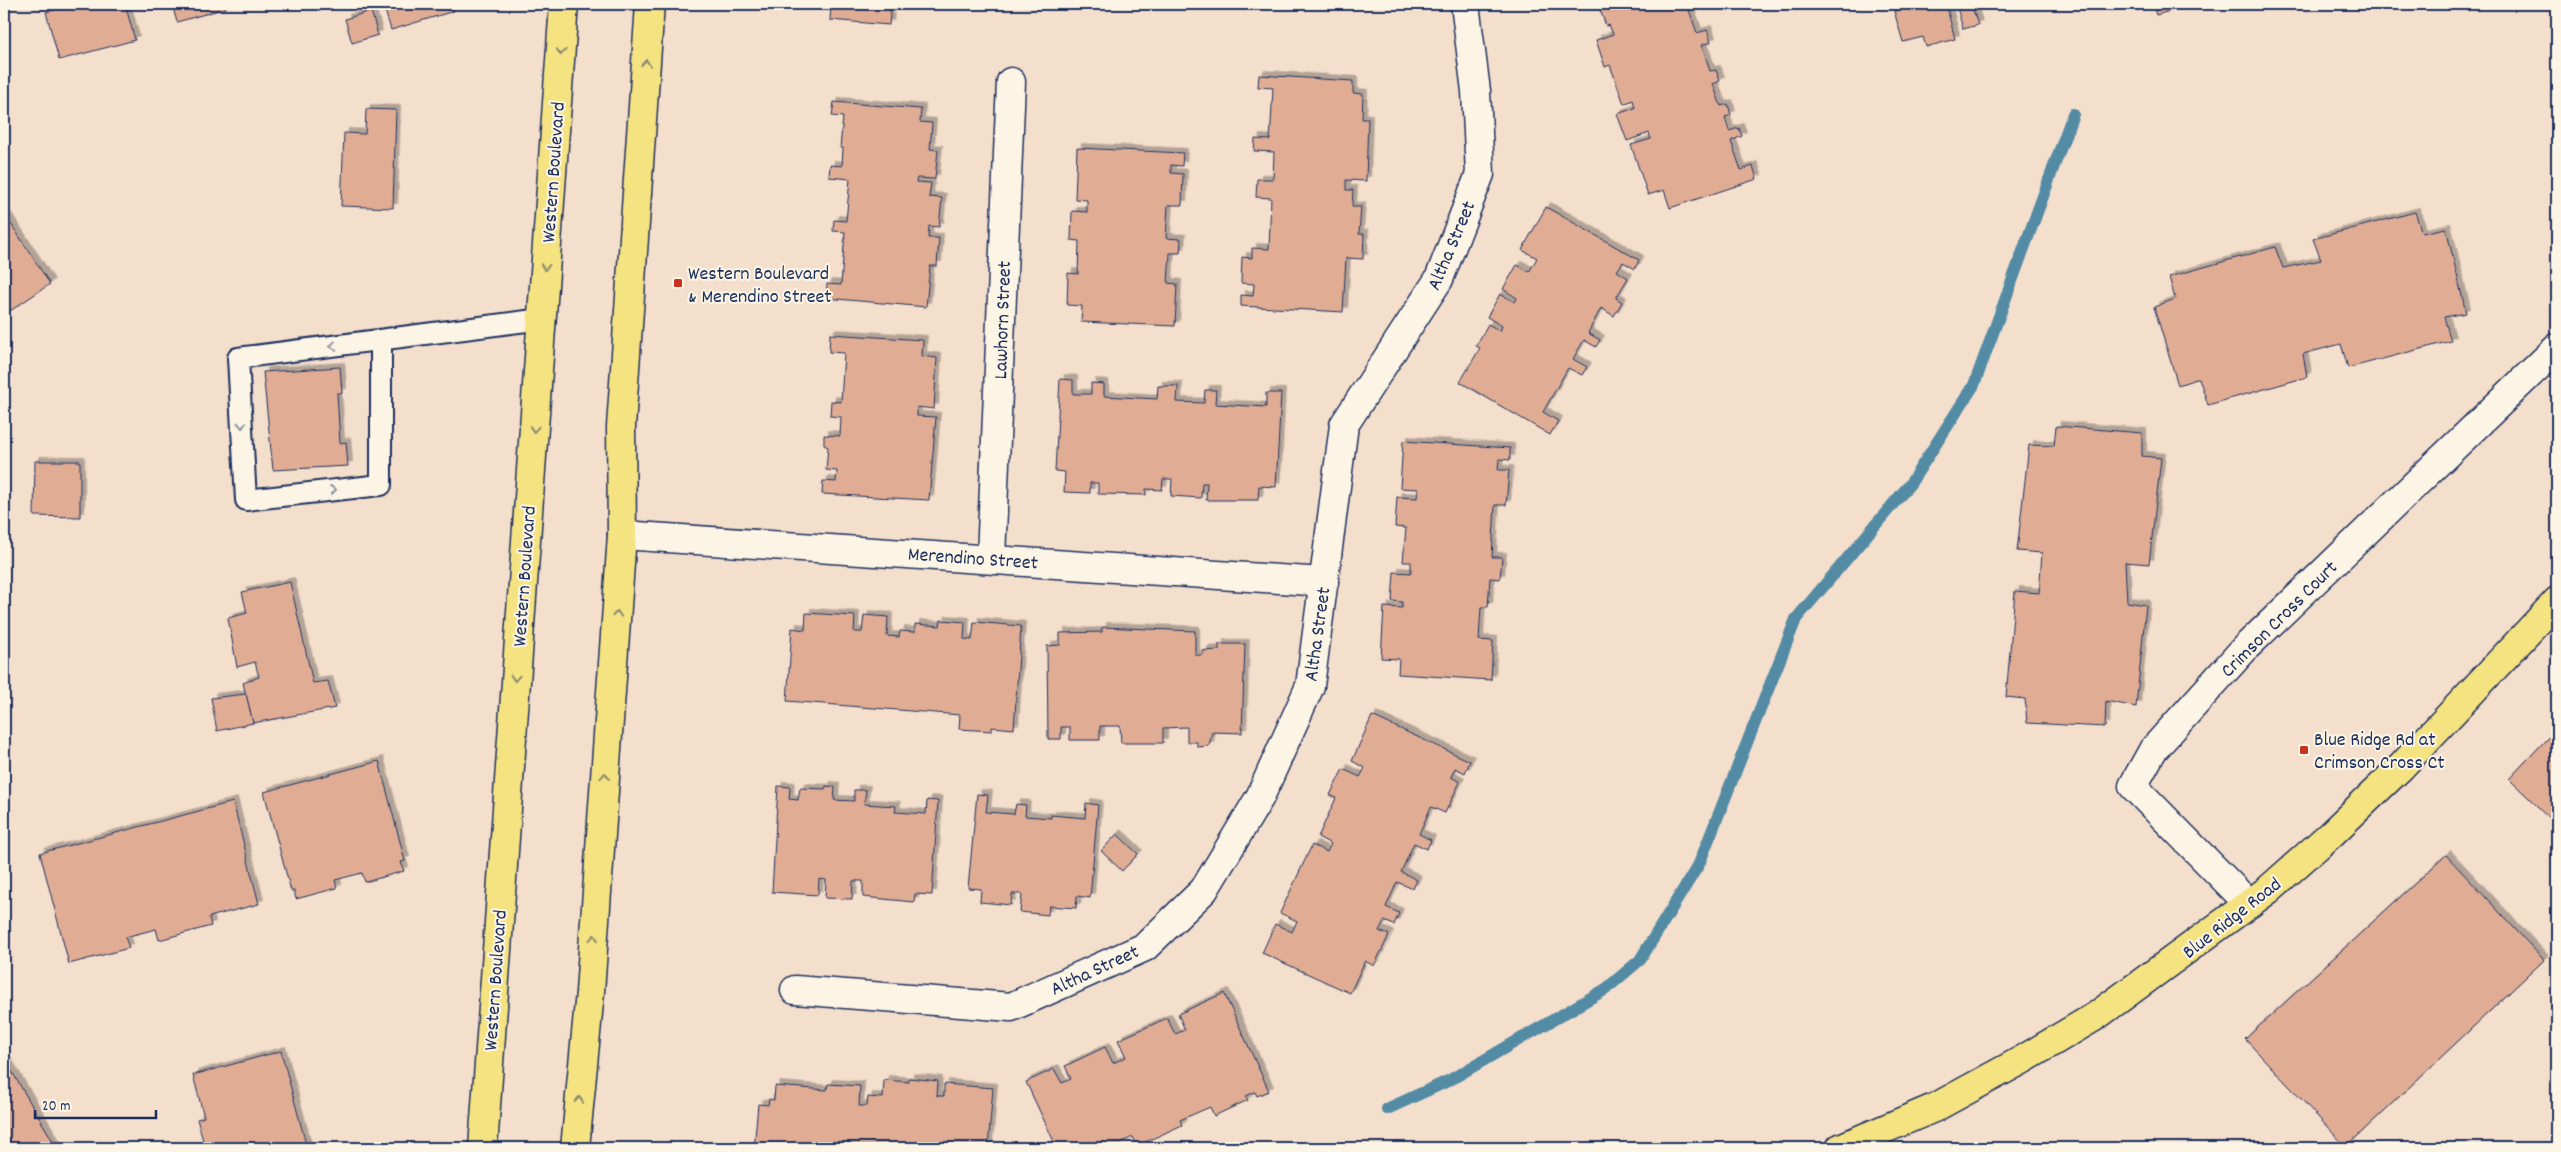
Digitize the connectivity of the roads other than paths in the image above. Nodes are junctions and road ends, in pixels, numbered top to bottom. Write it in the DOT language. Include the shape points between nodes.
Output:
graph roads {
  1 [pos="564,4"];
  2 [pos="650,4"];
  3 [pos="1465,4"];
  4 [pos="1011,82"];
  5 [pos="542,319"];
  6 [pos="381,340"];
  7 [pos="2557,348"];
  8 [pos="622,535"];
  9 [pos="992,558"];
  10 [pos="1324,582"];
  11 [pos="2557,601"];
  12 [pos="2248,904"];
  13 [pos="795,990"];
  14 [pos="483,1148"];
  15 [pos="575,1148"];
  16 [pos="1840,1148"];
  1 -- 5 [label="main road, Western Boulevard, one-way"];
  8 -- 2 [label="main road, one-way" via="621,427"];
  3 -- 10 [label="street, Altha Street" via="1476,91 1480,174 1439,279 1344,425"];
  4 -- 9 [label="street, Lawhorn Street"];
  5 -- 6 [label="lane"];
  5 -- 14 [label="main road, Western Boulevard, one-way"];
  6 -- 6 [label="lane, one-way" via="238,358 246,500 381,485"];
  7 -- 12 [label="street, Crimson Cross Court" via="2246,647 2153,750 2133,786"];
  8 -- 9 [label="street, Merendino Street"];
  15 -- 8 [label="main road, one-way" via="590,992"];
  9 -- 10 [label="street, Merendino Street"];
  10 -- 13 [label="street, Altha Street" via="1310,686 1260,797 1204,890 1145,947 1011,1007"];
  11 -- 12 [label="main road, Blue Ridge Road" via="2394,774 2330,835"];
  12 -- 16 [label="main road, Blue Ridge Road" via="2096,1016 1936,1106"];
}
